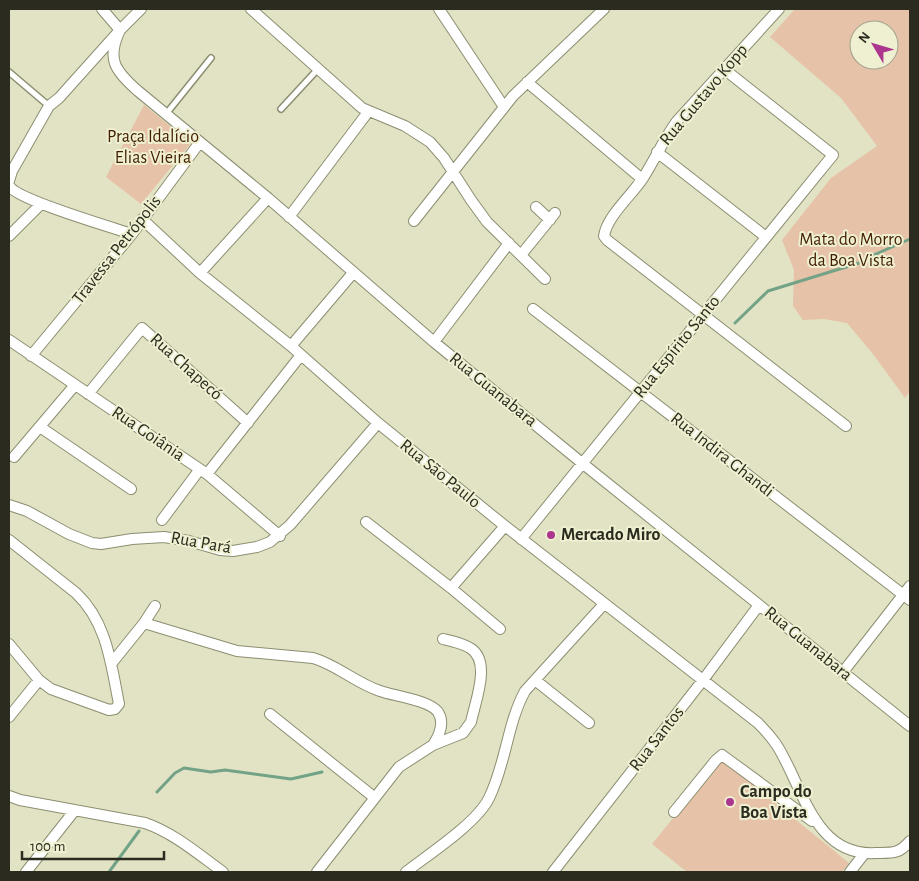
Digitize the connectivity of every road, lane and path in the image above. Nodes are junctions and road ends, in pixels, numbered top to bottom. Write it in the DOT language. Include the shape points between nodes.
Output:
graph roads {
  1 [pos="102,9"];
  2 [pos="141,9"];
  3 [pos="251,9"];
  4 [pos="439,9"];
  5 [pos="604,9"];
  6 [pos="779,9"];
  7 [pos="120,30"];
  8 [pos="211,58"];
  9 [pos="318,69"];
  10 [pos="724,69"];
  11 [pos="9,72"];
  12 [pos="526,82"];
  13 [pos="49,106"];
  14 [pos="504,107"];
  15 [pos="281,109"];
  16 [pos="368,112"];
  17 [pos="166,114"];
  18 [pos="200,142"];
  19 [pos="657,152"];
  20 [pos="453,171"];
  21 [pos="642,180"];
  22 [pos="9,181"];
  23 [pos="9,186"];
  24 [pos="268,198"];
  25 [pos="41,204"];
  26 [pos="536,207"];
  27 [pos="289,217"];
  28 [pos="142,218"];
  29 [pos="414,221"];
  30 [pos="132,234"];
  31 [pos="9,236"];
  32 [pos="766,237"];
  33 [pos="509,243"];
  34 [pos="521,255"];
  35 [pos="200,273"];
  36 [pos="352,273"];
  37 [pos="545,279"];
  38 [pos="534,309"];
  39 [pos="703,315"];
  40 [pos="9,340"];
  41 [pos="434,342"];
  42 [pos="291,346"];
  43 [pos="301,355"];
  44 [pos="31,356"];
  45 [pos="76,385"];
  46 [pos="640,392"];
  47 [pos="88,394"];
  48 [pos="248,423"];
  49 [pos="378,423"];
  50 [pos="846,426"];
  51 [pos="40,427"];
  52 [pos="14,458"];
  53 [pos="582,463"];
  54 [pos="204,472"];
  55 [pos="131,489"];
  56 [pos="9,505"];
  57 [pos="162,520"];
  58 [pos="366,522"];
  59 [pos="505,526"];
  60 [pos="280,536"];
  61 [pos="520,539"];
  62 [pos="9,540"];
  63 [pos="910,586"];
  64 [pos="451,588"];
  65 [pos="907,598"];
  66 [pos="604,604"];
  67 [pos="759,605"];
  68 [pos="155,606"];
  69 [pos="144,623"];
  70 [pos="500,629"];
  71 [pos="443,639"];
  72 [pos="9,644"];
  73 [pos="111,664"];
  74 [pos="843,672"];
  75 [pos="38,680"];
  76 [pos="535,680"];
  77 [pos="703,680"];
  78 [pos="270,714"];
  79 [pos="9,717"];
  80 [pos="590,723"];
  81 [pos="910,726"];
  82 [pos="433,745"];
  83 [pos="9,796"];
  84 [pos="375,798"];
  85 [pos="75,810"];
  86 [pos="674,812"];
  87 [pos="821,828"];
  88 [pos="910,841"];
  89 [pos="864,854"];
  90 [pos="26,872"];
  91 [pos="223,872"];
  92 [pos="317,872"];
  93 [pos="406,872"];
  94 [pos="553,872"];
  95 [pos="850,872"];
  1 -- 7 [label="street"];
  2 -- 7 [label="street"];
  3 -- 9 [label="street"];
  4 -- 14 [label="street"];
  5 -- 12 [label="street"];
  6 -- 10 [label="street, Rua Gustavo Kopp"];
  7 -- 13 [label="street"];
  7 -- 17 [label="street, Rua Guanabara" via="112,51 118,68 129,83"];
  8 -- 17 [label="lane"];
  9 -- 15 [label="lane"];
  9 -- 16 [label="street"];
  10 -- 19 [label="street, Rua Gustavo Kopp" via="677,122"];
  10 -- 32 [label="street, Rua Espírito Santo" via="833,155"];
  11 -- 13 [label="lane"];
  12 -- 14 [label="street"];
  12 -- 21 [label="street"];
  13 -- 22 [label="street"];
  14 -- 20 [label="street"];
  16 -- 20 [label="street" via="418,134 438,150"];
  16 -- 27 [label="street"];
  17 -- 18 [label="street, Rua Guanabara"];
  18 -- 24 [label="street, Rua Guanabara"];
  18 -- 28 [label="street, Travessa Petrópolis"];
  19 -- 21 [label="street, Rua Gustavo Kopp"];
  19 -- 32 [label="street"];
  20 -- 29 [label="street"];
  20 -- 33 [label="street" via="480,213"];
  21 -- 39 [label="street, Rua Gustavo Kopp" via="607,224 604,236"];
  23 -- 25 [label="street"];
  24 -- 27 [label="street, Rua Guanabara"];
  24 -- 35 [label="street"];
  25 -- 30 [label="street"];
  25 -- 31 [label="street"];
  26 -- 34 [label="street" via="552,216"];
  27 -- 36 [label="street, Rua Guanabara"];
  28 -- 30 [label="street, Travessa Petrópolis"];
  28 -- 35 [label="street, Rua São Paulo"];
  30 -- 44 [label="street, Travessa Petrópolis"];
  32 -- 39 [label="street, Rua Espírito Santo"];
  33 -- 34 [label="street"];
  33 -- 41 [label="street"];
  34 -- 37 [label="street"];
  35 -- 42 [label="street, Rua São Paulo"];
  36 -- 41 [label="street, Rua Guanabara"];
  36 -- 42 [label="street"];
  38 -- 46 [label="street, Rua Indira Ghandi"];
  39 -- 46 [label="street, Rua Espírito Santo"];
  39 -- 50 [label="street"];
  40 -- 44 [label="street, Rua Goiânia"];
  41 -- 53 [label="street, Rua Guanabara"];
  42 -- 43 [label="street, Rua São Paulo"];
  43 -- 48 [label="street"];
  43 -- 49 [label="street, Rua São Paulo"];
  44 -- 45 [label="street, Rua Goiânia"];
  45 -- 47 [label="street, Rua Goiânia"];
  45 -- 51 [label="street"];
  46 -- 53 [label="street, Rua Espírito Santo"];
  46 -- 65 [label="street, Rua Indira Ghandi"];
  47 -- 48 [label="street, Rua Chapecó" via="142,328"];
  47 -- 54 [label="street, Rua Goiânia"];
  48 -- 54 [label="street"];
  49 -- 59 [label="street, Rua São Paulo"];
  49 -- 60 [label="street, Rua Pará"];
  51 -- 52 [label="street"];
  51 -- 55 [label="street"];
  53 -- 61 [label="street, Rua Espírito Santo"];
  53 -- 67 [label="street, Rua Guanabara"];
  54 -- 57 [label="street"];
  54 -- 60 [label="street, Rua Goiânia"];
  56 -- 60 [label="street, Rua Pará" via="92,543 164,537 233,551 257,547"];
  58 -- 64 [label="street"];
  59 -- 61 [label="street, Rua São Paulo"];
  59 -- 64 [label="street"];
  61 -- 66 [label="street, Rua São Paulo"];
  62 -- 73 [label="street" via="90,608 102,631"];
  63 -- 65 [label="street"];
  64 -- 70 [label="street"];
  65 -- 74 [label="street"];
  66 -- 76 [label="street"];
  66 -- 77 [label="street, Rua São Paulo"];
  67 -- 74 [label="street, Rua Guanabara"];
  67 -- 77 [label="street, Rua Santos"];
  68 -- 69 [label="street"];
  69 -- 73 [label="street"];
  69 -- 82 [label="street" via="238,651 324,661 369,686 436,710 440,715 441,729"];
  71 -- 82 [label="street" via="470,648 481,661 482,669 468,728"];
  72 -- 75 [label="street"];
  73 -- 75 [label="street" via="119,704 115,710 63,695"];
  74 -- 81 [label="street, Rua Guanabara"];
  75 -- 79 [label="street"];
  76 -- 80 [label="street"];
  76 -- 93 [label="street" via="522,698 494,786 481,811"];
  77 -- 87 [label="street, Rua São Paulo" via="750,716 776,744 810,813"];
  77 -- 94 [label="street, Rua Santos"];
  78 -- 84 [label="street"];
  82 -- 84 [label="street" via="399,767"];
  83 -- 85 [label="street"];
  84 -- 92 [label="street"];
  85 -- 90 [label="street"];
  85 -- 91 [label="street" via="155,826"];
  86 -- 87 [label="street" via="722,755"];
  87 -- 89 [label="street" via="842,846"];
  88 -- 89 [label="street" via="896,852"];
  89 -- 95 [label="street"];
}
